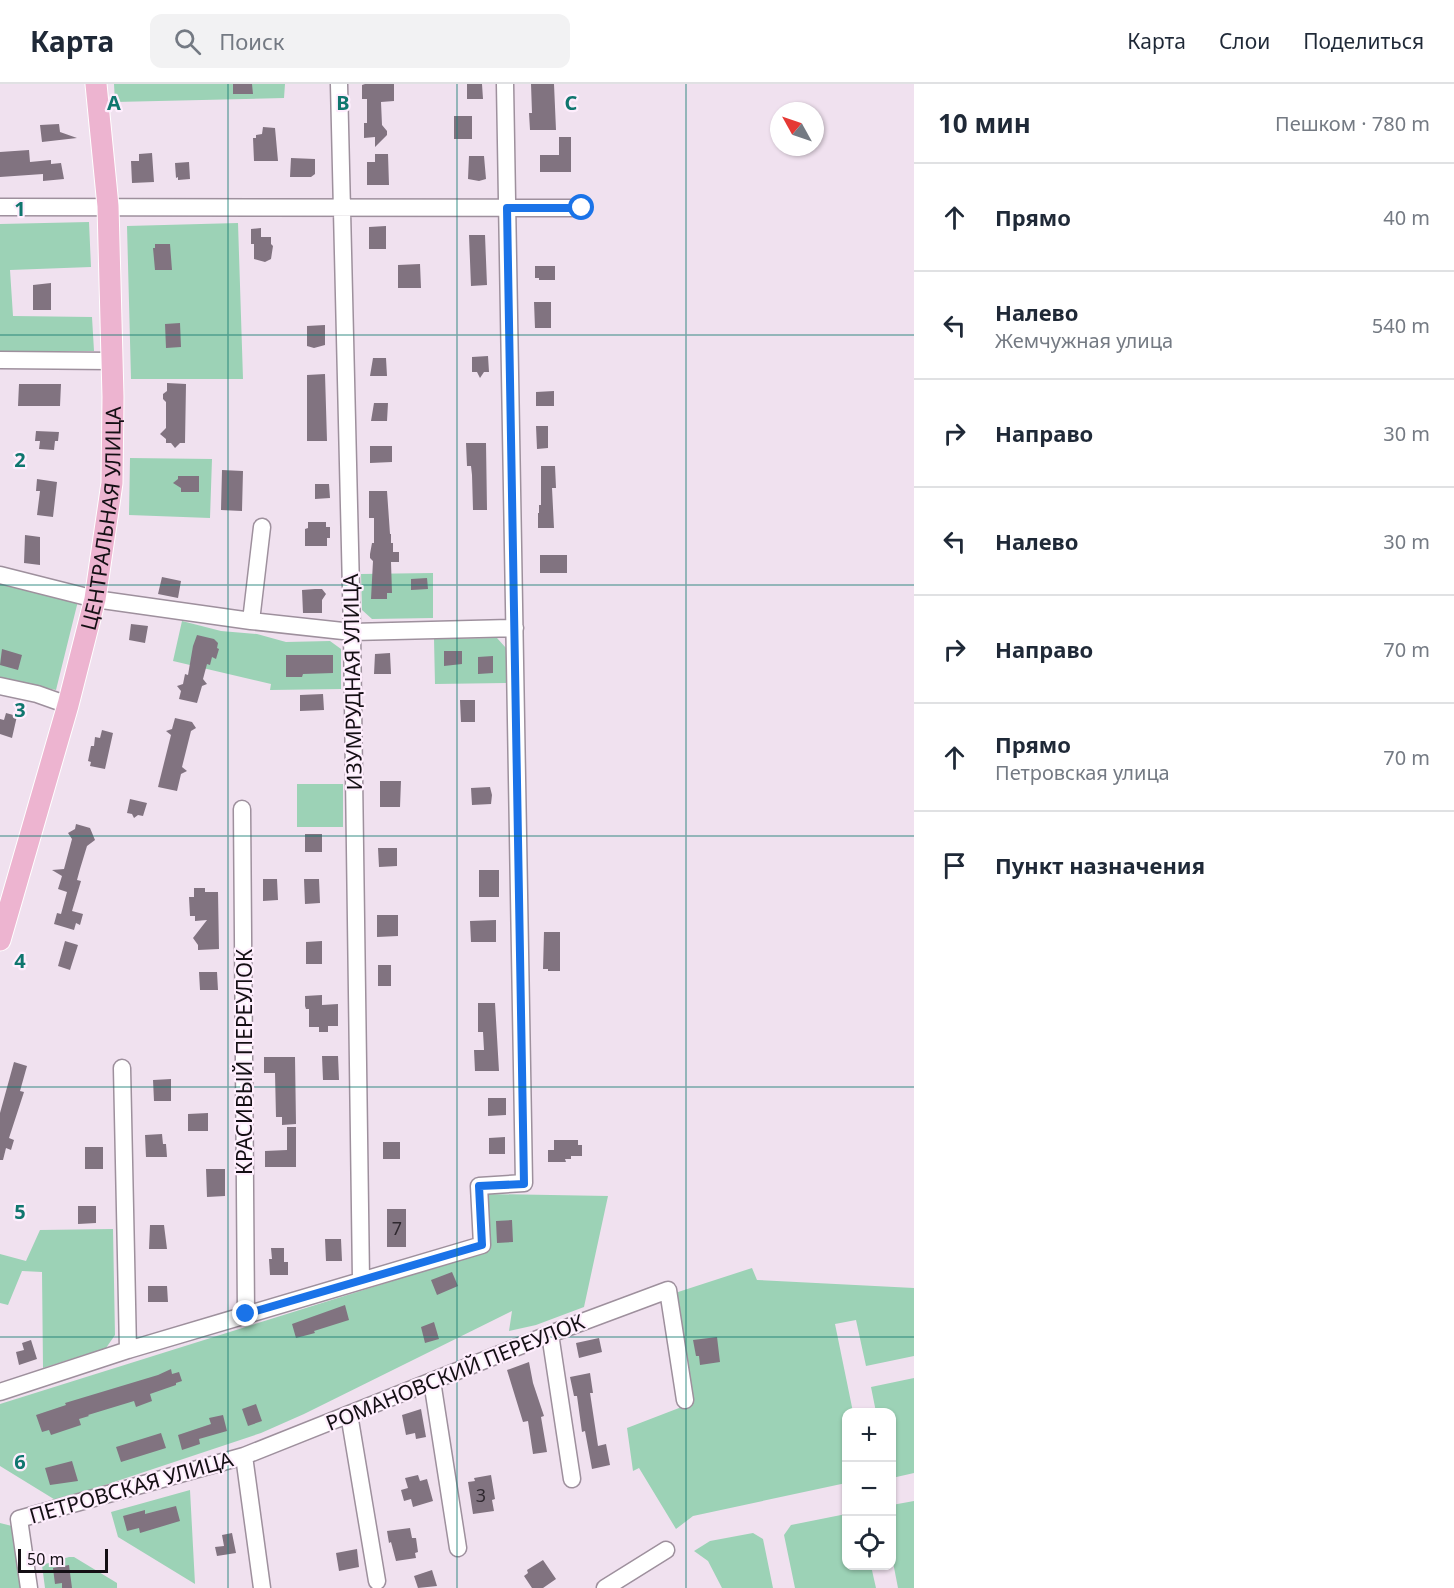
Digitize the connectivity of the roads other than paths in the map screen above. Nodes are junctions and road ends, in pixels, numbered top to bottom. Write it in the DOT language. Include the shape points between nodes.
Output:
graph roads {
  1 [pos="96,84"];
  2 [pos="339,84"];
  3 [pos="505,84"];
  4 [pos="108,206"];
  5 [pos="0,207"];
  6 [pos="507,208"];
  7 [pos="582,208"];
  8 [pos="341,209"];
  9 [pos="0,360"];
  10 [pos="112,361"];
  11 [pos="262,527"];
  12 [pos="0,575"];
  13 [pos="95,599"];
  14 [pos="250,621"];
  15 [pos="515,627"];
  16 [pos="352,632"];
  17 [pos="0,686"];
  18 [pos="68,705"];
  19 [pos="242,809"];
  20 [pos="0,940"];
  21 [pos="122,1068"];
  22 [pos="361,1281"];
  23 [pos="246,1314"];
  24 [pos="550,1334"];
  25 [pos="128,1350"];
  26 [pos="432,1381"];
  27 [pos="0,1392"];
  28 [pos="685,1400"];
  29 [pos="350,1414"];
  30 [pos="244,1456"];
  31 [pos="572,1479"];
  32 [pos="458,1548"];
  33 [pos="666,1550"];
  34 [pos="377,1581"];
  35 [pos="29,1588"];
  36 [pos="262,1588"];
  37 [pos="604,1588"];
  1 -- 4 [label="main road, ЦЕНТРАЛЬНАЯ УЛИЦА"];
  2 -- 8 [label="street, ИЗУМРУДНАЯ УЛИЦА"];
  3 -- 6 [label="street"];
  4 -- 5 [label="street"];
  4 -- 8 [label="street"];
  4 -- 10 [label="main road, ЦЕНТРАЛЬНАЯ УЛИЦА"];
  6 -- 7 [label="street"];
  6 -- 8 [label="street"];
  6 -- 15 [label="street"];
  8 -- 16 [label="street, ИЗУМРУДНАЯ УЛИЦА"];
  9 -- 10 [label="street"];
  10 -- 13 [label="main road, ЦЕНТРАЛЬНАЯ УЛИЦА" via="112,483"];
  11 -- 14 [label="street"];
  12 -- 13 [label="street"];
  13 -- 14 [label="street"];
  13 -- 18 [label="main road, ЦЕНТРАЛЬНАЯ УЛИЦА"];
  14 -- 16 [label="street"];
  15 -- 16 [label="street"];
  15 -- 22 [label="street" via="524,1184 479,1186 482,1245"];
  16 -- 22 [label="street, ИЗУМРУДНАЯ УЛИЦА"];
  17 -- 18 [label="street"];
  18 -- 20 [label="main road, ЦЕНТРАЛЬНАЯ УЛИЦА"];
  19 -- 23 [label="street, КРАСИВЫЙ ПЕРЕУЛОК"];
  21 -- 25 [label="street"];
  22 -- 23 [label="street"];
  23 -- 25 [label="street"];
  24 -- 26 [label="street, РОМАНОВСКИЙ ПЕРЕУЛОК"];
  24 -- 28 [label="street, РОМАНОВСКИЙ ПЕРЕУЛОК" via="668,1290"];
  24 -- 31 [label="street"];
  25 -- 27 [label="street"];
  26 -- 29 [label="street, РОМАНОВСКИЙ ПЕРЕУЛОК"];
  26 -- 32 [label="street"];
  29 -- 30 [label="street, РОМАНОВСКИЙ ПЕРЕУЛОК"];
  29 -- 34 [label="street"];
  30 -- 35 [label="street, ПЕТРОВСКАЯ УЛИЦА" via="19,1519"];
  30 -- 36 [label="street"];
  33 -- 37 [label="street"];
}
